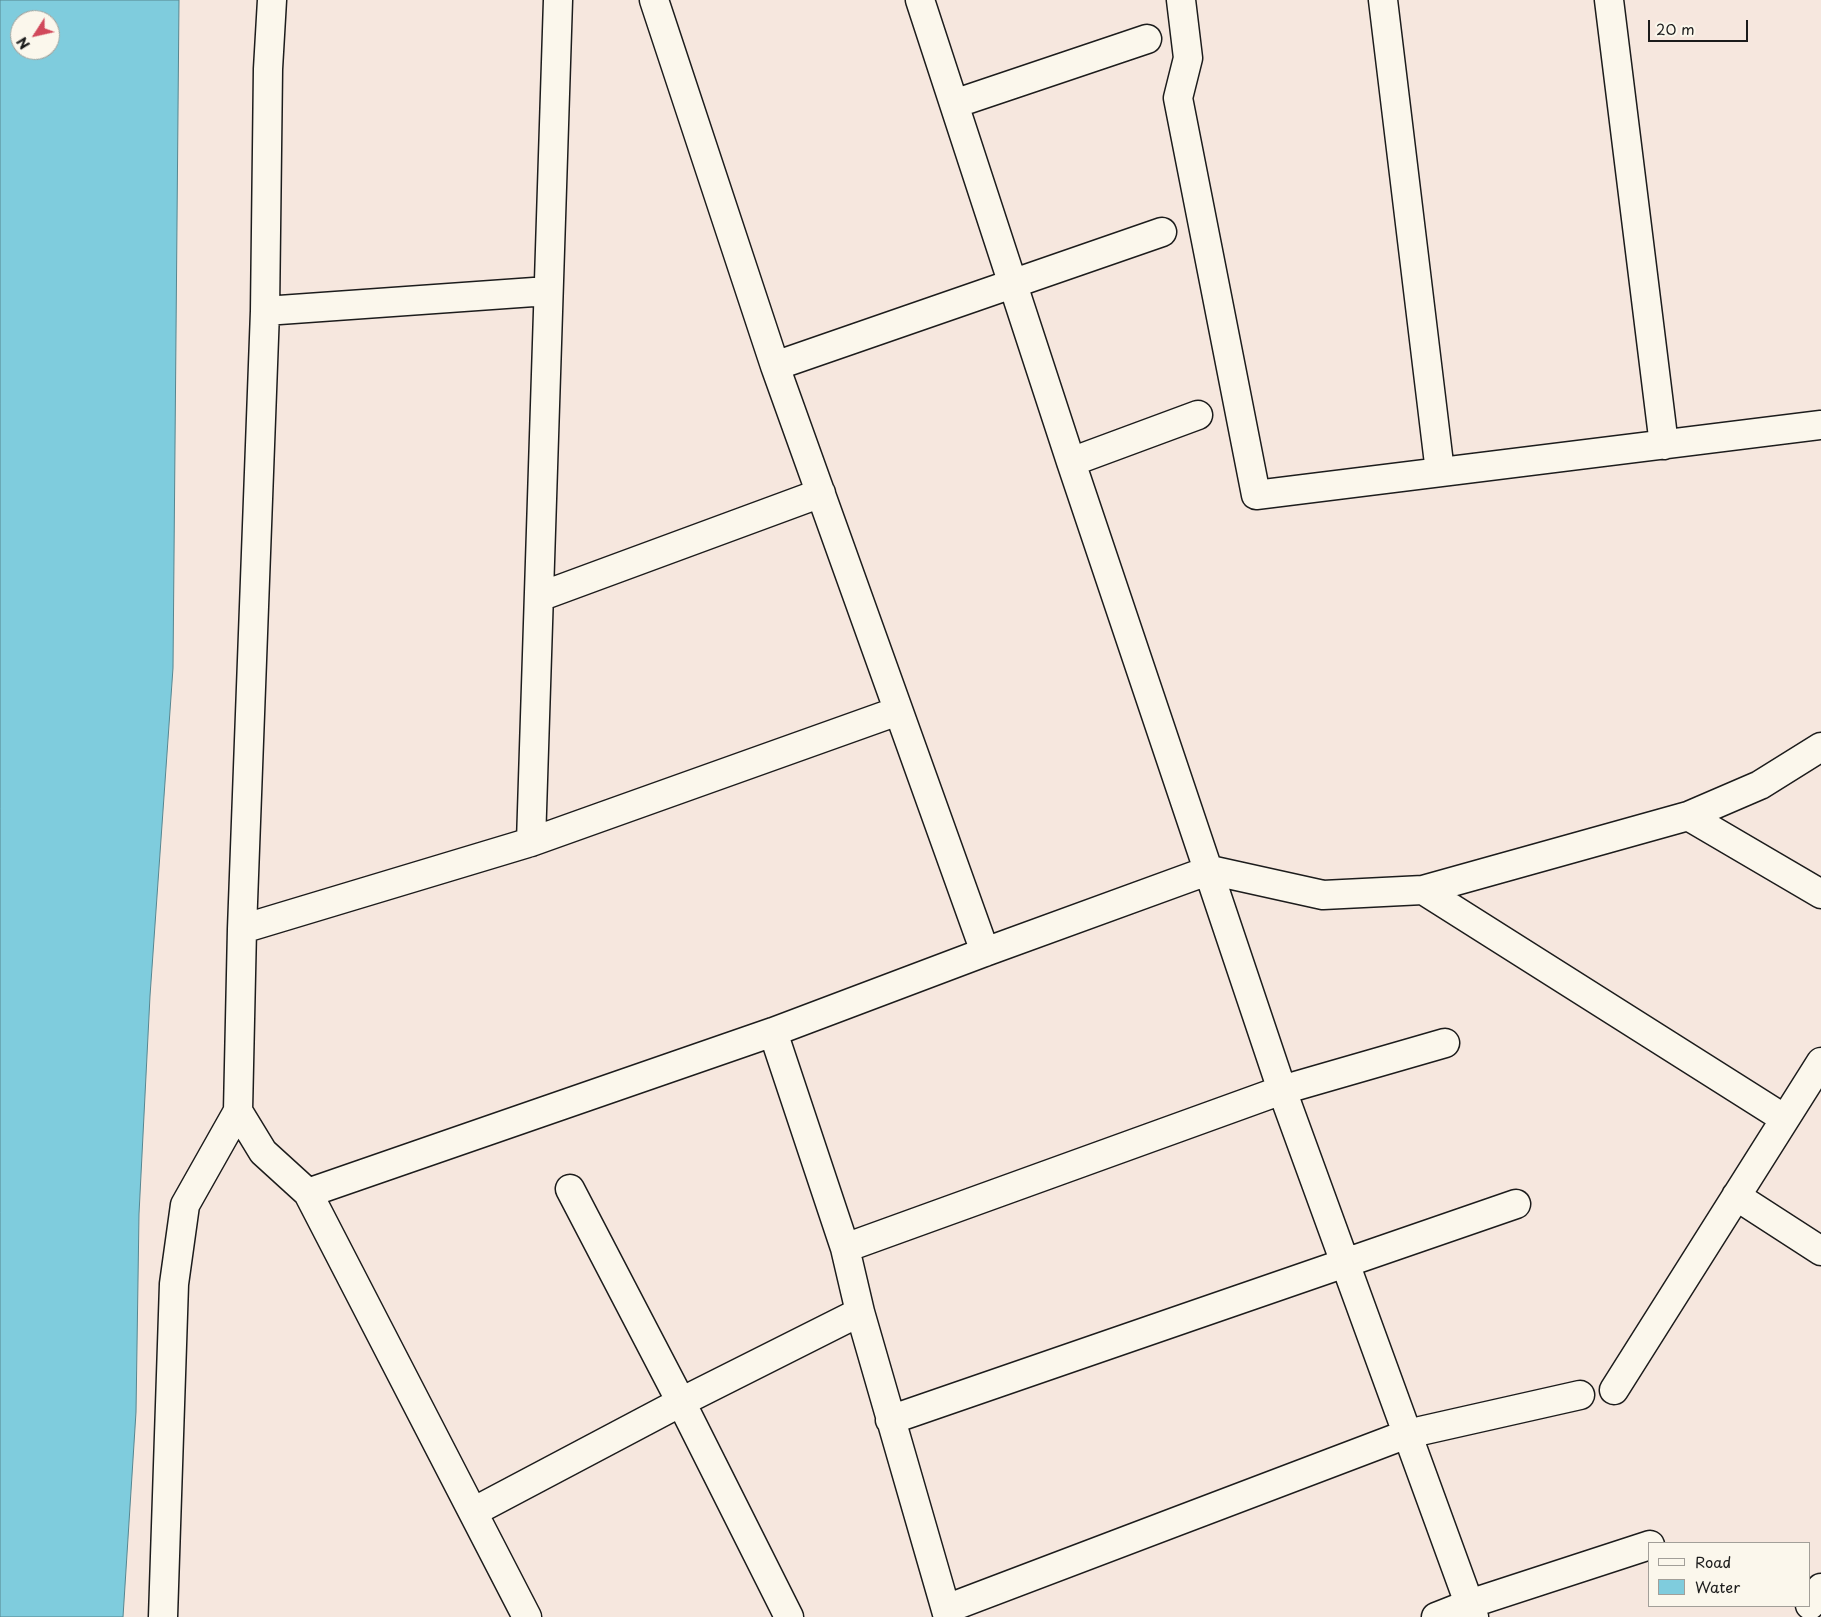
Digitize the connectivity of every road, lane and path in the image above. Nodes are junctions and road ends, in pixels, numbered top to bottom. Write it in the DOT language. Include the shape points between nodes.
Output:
graph roads {
  1 [pos="272,0"];
  2 [pos="558,0"];
  3 [pos="654,0"];
  4 [pos="920,0"];
  5 [pos="1180,0"];
  6 [pos="1383,0"];
  7 [pos="1609,0"];
  8 [pos="1147,39"];
  9 [pos="954,104"];
  10 [pos="1162,232"];
  11 [pos="1013,284"];
  12 [pos="548,291"];
  13 [pos="265,311"];
  14 [pos="775,366"];
  15 [pos="1198,415"];
  16 [pos="1821,425"];
  17 [pos="1664,445"];
  18 [pos="1071,462"];
  19 [pos="1440,472"];
  20 [pos="820,493"];
  21 [pos="538,597"];
  22 [pos="898,710"];
  23 [pos="1821,747"];
  24 [pos="1688,816"];
  25 [pos="530,842"];
  26 [pos="1210,870"];
  27 [pos="1423,890"];
  28 [pos="1821,894"];
  29 [pos="242,929"];
  30 [pos="984,952"];
  31 [pos="773,1032"];
  32 [pos="1445,1043"];
  33 [pos="1821,1062"];
  34 [pos="1282,1090"];
  35 [pos="238,1111"];
  36 [pos="1785,1119"];
  37 [pos="570,1189"];
  38 [pos="308,1193"];
  39 [pos="1736,1196"];
  40 [pos="1516,1204"];
  41 [pos="845,1248"];
  42 [pos="1821,1251"];
  43 [pos="1345,1263"];
  44 [pos="860,1312"];
  45 [pos="1614,1390"];
  46 [pos="1580,1395"];
  47 [pos="682,1402"];
  48 [pos="890,1420"];
  49 [pos="1407,1434"];
  50 [pos="473,1512"];
  51 [pos="1648,1547"];
  52 [pos="1821,1588"];
  53 [pos="1811,1602"];
  54 [pos="1471,1610"];
  55 [pos="947,1613"];
  56 [pos="163,1617"];
  57 [pos="527,1617"];
  58 [pos="789,1617"];
  59 [pos="1436,1617"];
  1 -- 13 [label="street"];
  2 -- 12 [label="street"];
  3 -- 14 [label="street"];
  4 -- 9 [label="street"];
  5 -- 19 [label="street" via="1188,58 1178,98 1256,495"];
  6 -- 19 [label="street"];
  7 -- 17 [label="street"];
  8 -- 9 [label="street"];
  9 -- 11 [label="street"];
  10 -- 11 [label="street"];
  11 -- 14 [label="street"];
  11 -- 18 [label="street"];
  12 -- 13 [label="street"];
  12 -- 21 [label="street"];
  13 -- 29 [label="street"];
  14 -- 20 [label="street"];
  15 -- 18 [label="street"];
  16 -- 17 [label="street"];
  17 -- 19 [label="street"];
  18 -- 26 [label="street"];
  20 -- 21 [label="street"];
  20 -- 22 [label="street"];
  21 -- 25 [label="street"];
  22 -- 25 [label="street"];
  22 -- 30 [label="street"];
  23 -- 24 [label="street" via="1760,785"];
  24 -- 27 [label="street"];
  24 -- 28 [label="street"];
  25 -- 29 [label="street"];
  26 -- 27 [label="street" via="1323,895"];
  26 -- 30 [label="street"];
  26 -- 34 [label="street"];
  27 -- 36 [label="street"];
  29 -- 35 [label="street"];
  30 -- 31 [label="street"];
  31 -- 38 [label="street"];
  31 -- 41 [label="street"];
  32 -- 34 [label="street"];
  33 -- 36 [label="street"];
  34 -- 41 [label="street"];
  34 -- 43 [label="street"];
  35 -- 38 [label="street" via="263,1152"];
  35 -- 56 [label="street" via="185,1205 174,1284"];
  36 -- 39 [label="street"];
  37 -- 47 [label="street"];
  38 -- 50 [label="street"];
  39 -- 42 [label="street"];
  39 -- 45 [label="street"];
  40 -- 43 [label="street"];
  41 -- 44 [label="street"];
  43 -- 48 [label="street"];
  43 -- 49 [label="street"];
  44 -- 47 [label="street"];
  44 -- 48 [label="street"];
  46 -- 49 [label="street"];
  47 -- 50 [label="street"];
  47 -- 58 [label="street"];
  48 -- 55 [label="street"];
  49 -- 54 [label="street"];
  49 -- 55 [label="street"];
  50 -- 57 [label="street"];
  51 -- 54 [label="street"];
  52 -- 53 [label="street"];
  54 -- 59 [label="street"];
}
